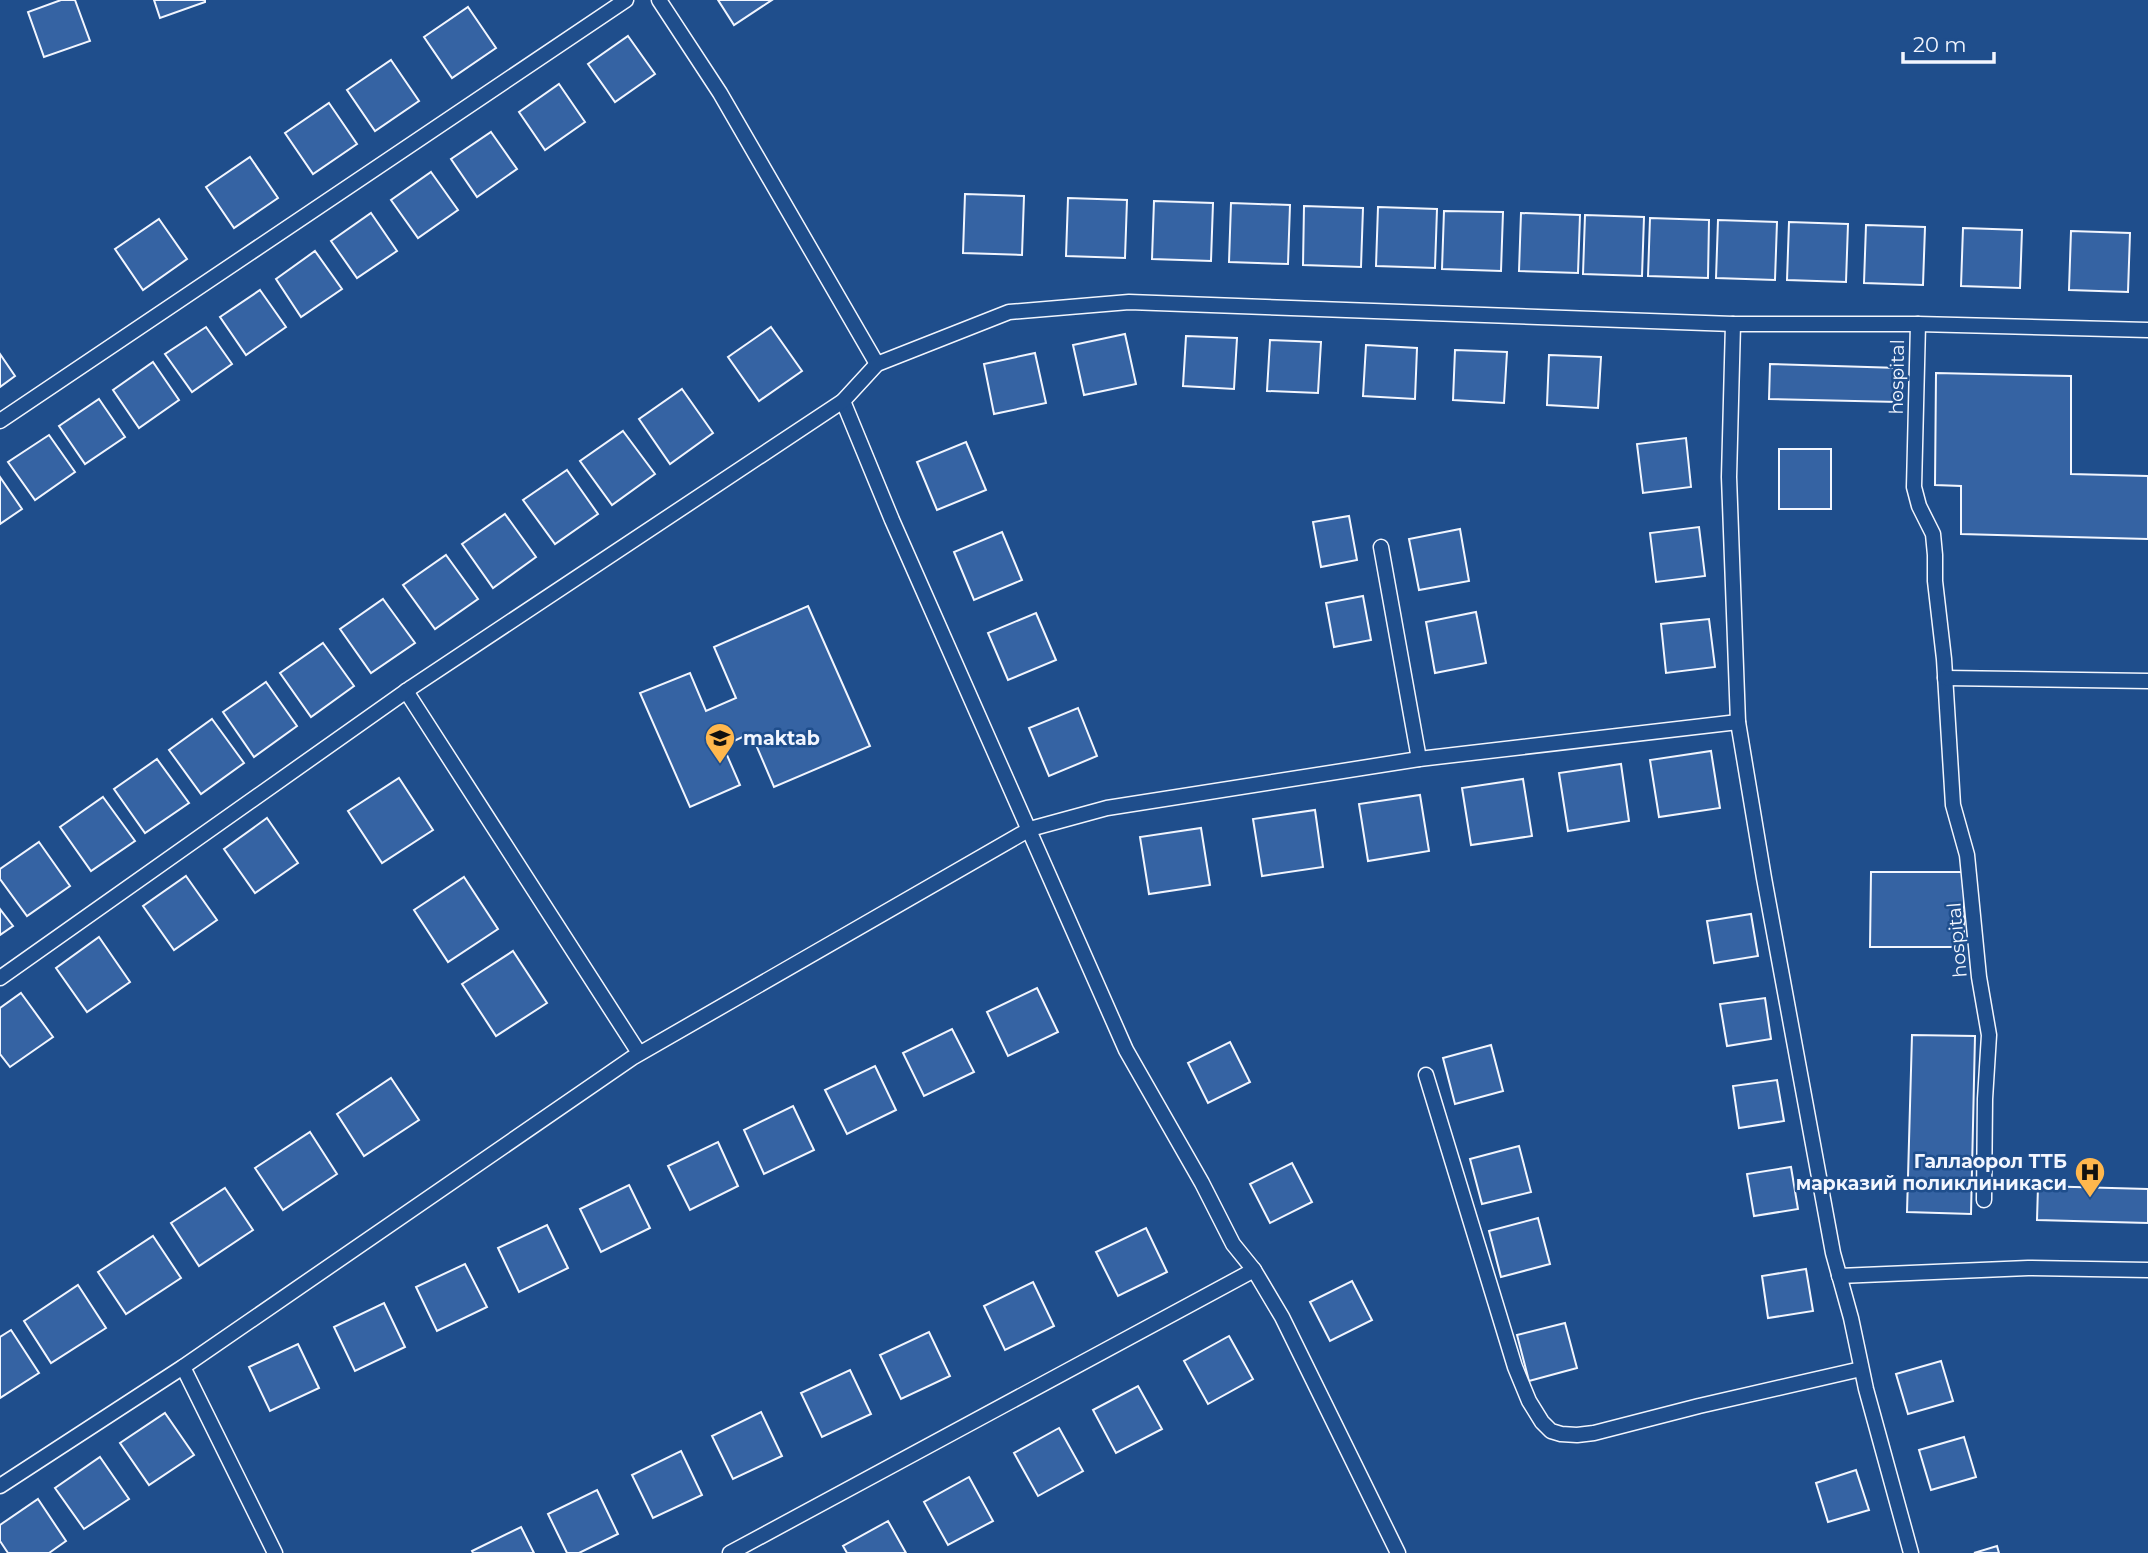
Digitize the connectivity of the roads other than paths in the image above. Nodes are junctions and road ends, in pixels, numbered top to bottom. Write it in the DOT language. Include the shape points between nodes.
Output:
graph roads {
  1 [pos="626,0"];
  2 [pos="659,0"];
  3 [pos="1733,324"];
  4 [pos="1918,324"];
  5 [pos="2148,330"];
  6 [pos="877,364"];
  7 [pos="844,401"];
  8 [pos="0,421"];
  9 [pos="1381,547"];
  10 [pos="1945,678"];
  11 [pos="2148,681"];
  12 [pos="406,691"];
  13 [pos="1738,722"];
  14 [pos="1419,759"];
  15 [pos="1030,830"];
  16 [pos="0,978"];
  17 [pos="639,1053"];
  18 [pos="1426,1075"];
  19 [pos="1984,1200"];
  20 [pos="1254,1270"];
  21 [pos="2148,1270"];
  22 [pos="1839,1276"];
  23 [pos="183,1367"];
  24 [pos="1861,1369"];
  25 [pos="0,1486"];
  26 [pos="275,1553"];
  27 [pos="730,1553"];
  28 [pos="1398,1553"];
  29 [pos="1911,1553"];
  1 -- 8 [label="lane"];
  2 -- 6 [label="lane" via="720,93"];
  3 -- 4 [label="lane"];
  3 -- 6 [label="lane" via="1129,302 1009,312"];
  3 -- 13 [label="lane" via="1730,478"];
  4 -- 5 [label="lane"];
  4 -- 10 [label="lane, hospital" via="1914,487 1933,534"];
  6 -- 7 [label="lane"];
  7 -- 12 [label="lane"];
  7 -- 15 [label="lane"];
  9 -- 14 [label="lane"];
  10 -- 11 [label="lane"];
  10 -- 19 [label="lane, hospital" via="1953,804 1967,855 1989,1035"];
  12 -- 16 [label="lane"];
  12 -- 17 [label="lane"];
  13 -- 14 [label="lane"];
  13 -- 22 [label="lane"];
  14 -- 15 [label="lane" via="1107,808"];
  15 -- 17 [label="lane"];
  15 -- 20 [label="lane" via="1126,1050 1233,1244"];
  17 -- 23 [label="lane"];
  18 -- 24 [label="lane" via="1515,1367 1535,1413 1551,1431 1594,1433"];
  20 -- 27 [label="lane"];
  20 -- 28 [label="lane" via="1282,1317"];
  21 -- 22 [label="lane" via="2028,1268"];
  22 -- 24 [label="lane"];
  23 -- 25 [label="lane"];
  23 -- 26 [label="lane"];
  24 -- 29 [label="lane"];
}
